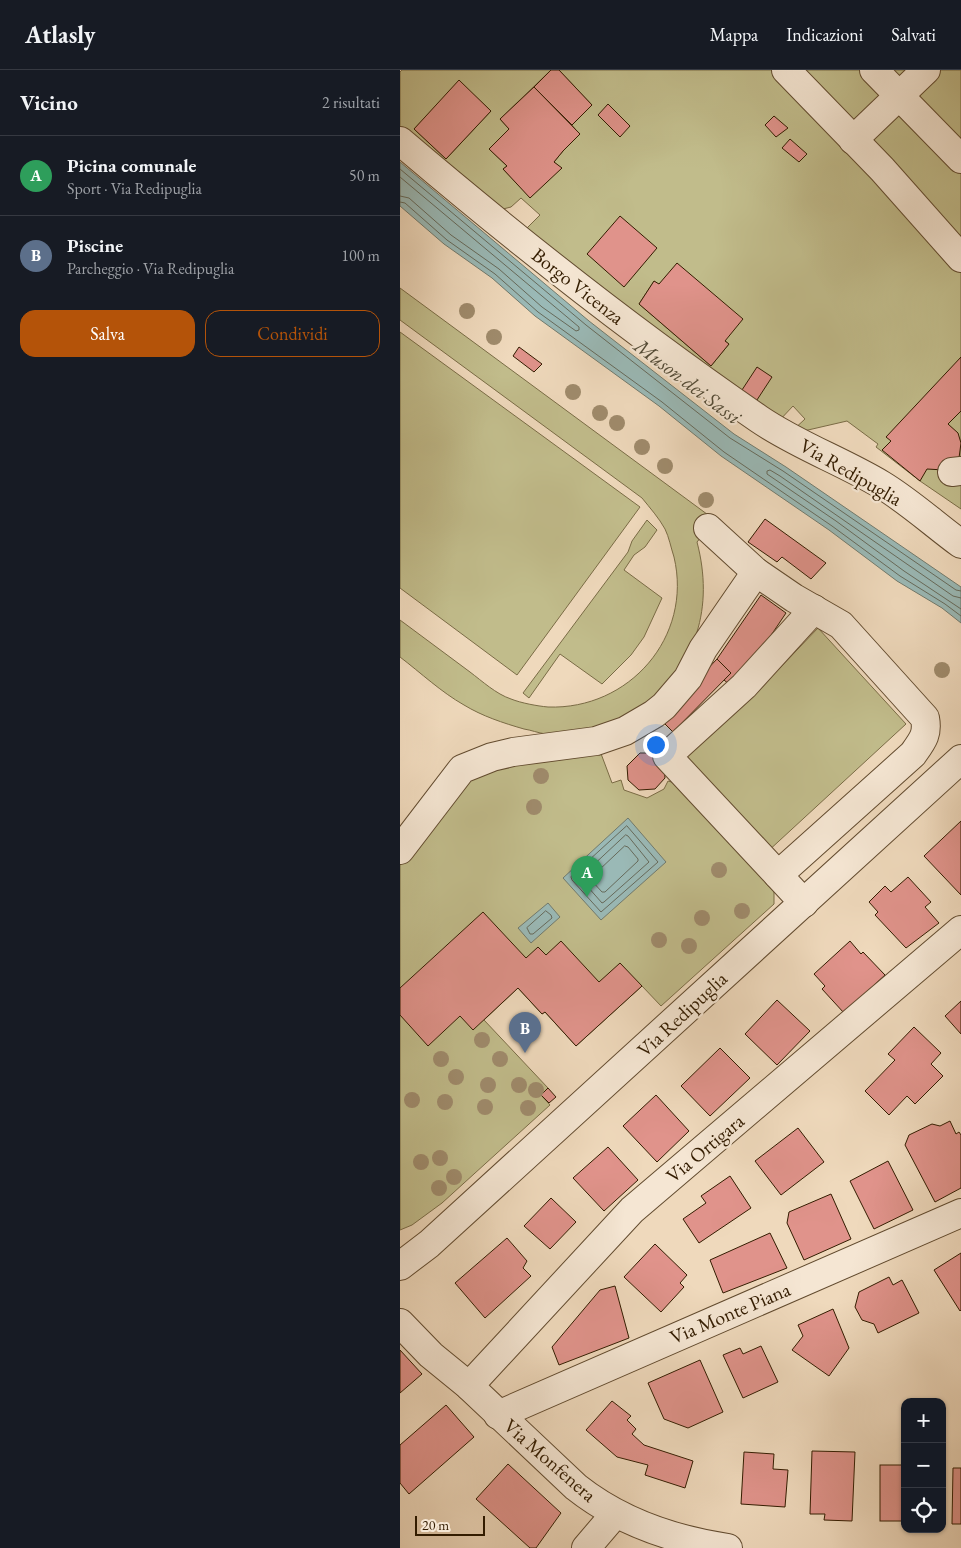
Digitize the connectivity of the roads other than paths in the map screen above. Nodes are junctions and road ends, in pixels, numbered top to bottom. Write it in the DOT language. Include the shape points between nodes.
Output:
graph roads {
  1 [pos="786,70"];
  2 [pos="874,70"];
  3 [pos="926,70"];
  4 [pos="899,95"];
  5 [pos="854,140"];
  6 [pos="400,141"];
  7 [pos="961,159"];
  8 [pos="958,247"];
  9 [pos="789,437"];
  10 [pos="708,528"];
  11 [pos="957,533"];
  12 [pos="756,572"];
  13 [pos="814,609"];
  14 [pos="961,758"];
  15 [pos="400,850"];
  16 [pos="778,875"];
  17 [pos="804,902"];
  18 [pos="961,930"];
  19 [pos="961,1212"];
  20 [pos="400,1266"];
  21 [pos="400,1323"];
  22 [pos="469,1386"];
  23 [pos="498,1415"];
  24 [pos="615,1514"];
  25 [pos="586,1548"];
  26 [pos="728,1548"];
  1 -- 5 [label="street"];
  2 -- 4 [label="street"];
  3 -- 4 [label="street"];
  4 -- 5 [label="street"];
  4 -- 7 [label="street"];
  5 -- 8 [label="street"];
  6 -- 9 [label="street, Borgo Vicenza" via="485,213 643,337 761,421"];
  9 -- 11 [label="street, Via Redipuglia" via="882,486"];
  10 -- 12 [label="street"];
  12 -- 13 [label="street"];
  12 -- 15 [label="street" via="688,678 654,714 625,731 596,741 513,752 462,769"];
  13 -- 16 [label="street" via="744,686 667,756"];
  13 -- 16 [label="street" via="841,626 925,718 928,730 913,754"];
  14 -- 17 [label="street, Via Redipuglia"];
  16 -- 17 [label="street"];
  17 -- 20 [label="street, Via Redipuglia" via="429,1244"];
  18 -- 22 [label="street, Via Ortigara" via="632,1210"];
  19 -- 23 [label="street, Via Monte Piana"];
  21 -- 22 [label="street, Via Monfenera" via="431,1355"];
  22 -- 23 [label="street, Via Monfenera"];
  23 -- 24 [label="street, Via Monfenera" via="576,1487"];
  24 -- 25 [label="street"];
  24 -- 26 [label="street, Via Monfenera" via="644,1526"];
}
